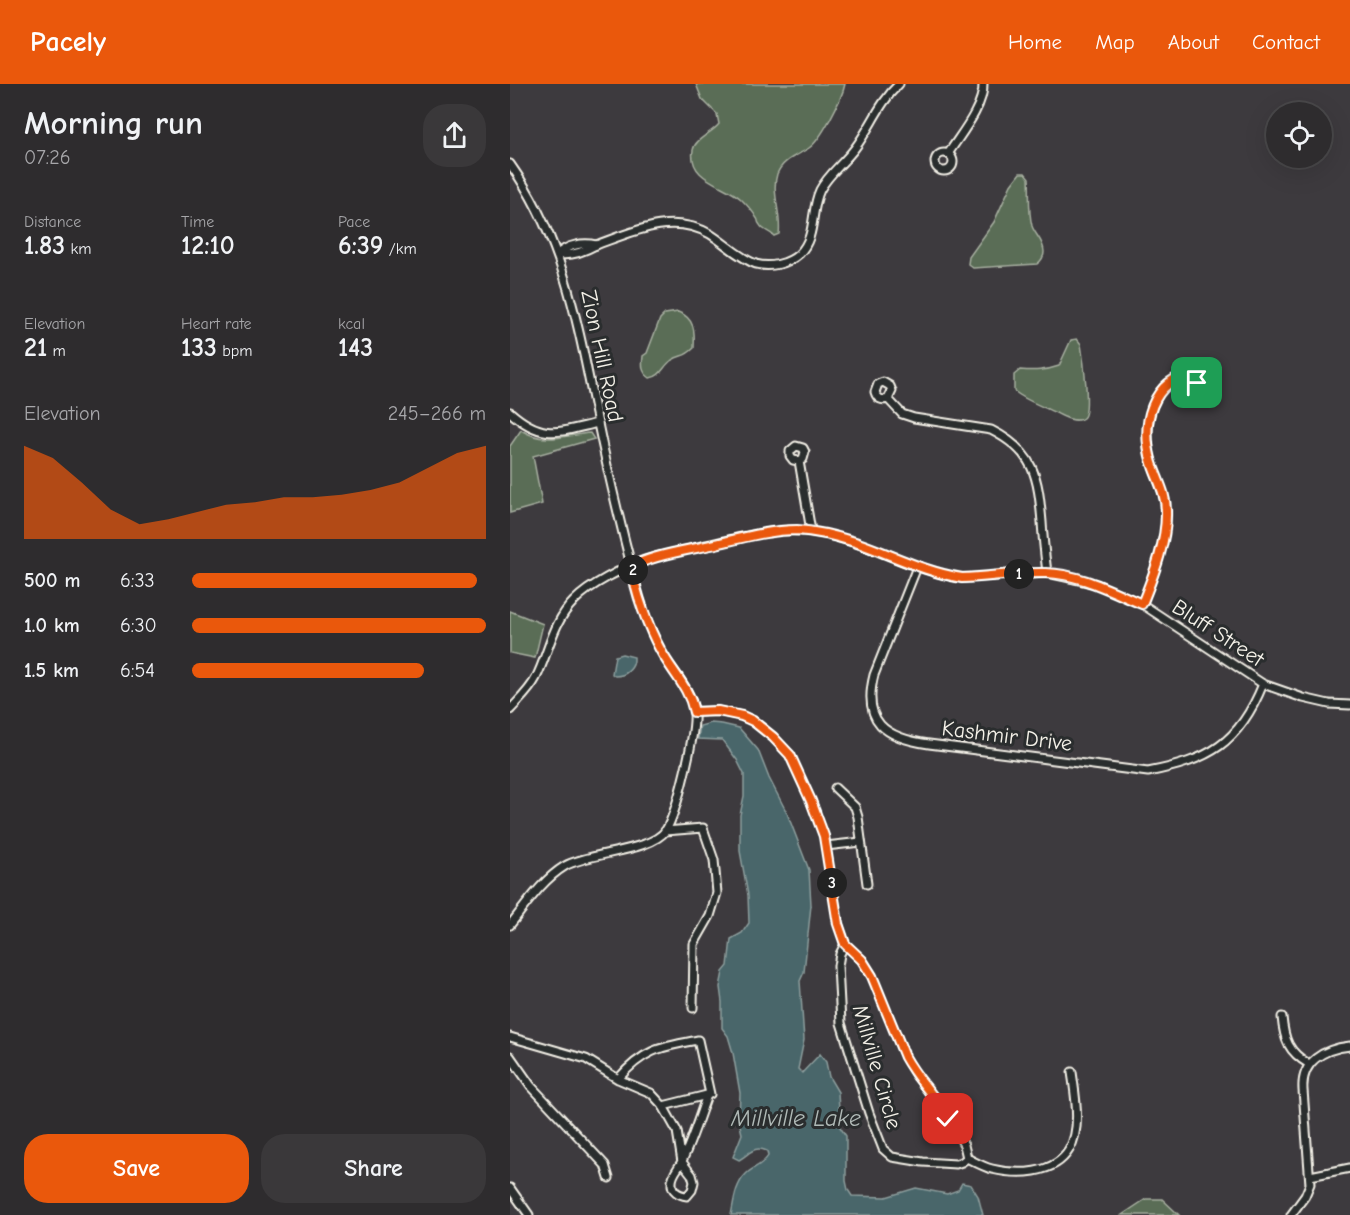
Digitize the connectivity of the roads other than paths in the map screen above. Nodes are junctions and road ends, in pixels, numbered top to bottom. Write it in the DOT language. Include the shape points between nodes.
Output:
graph roads {
  1 [pos="899,84"];
  2 [pos="983,84"];
  3 [pos="948,154"];
  4 [pos="510,164"];
  5 [pos="558,254"];
  6 [pos="1195,372"];
  7 [pos="888,399"];
  8 [pos="510,412"];
  9 [pos="598,423"];
  10 [pos="799,461"];
  11 [pos="811,531"];
  12 [pos="632,566"];
  13 [pos="917,567"];
  14 [pos="1047,573"];
  15 [pos="1142,604"];
  16 [pos="1263,684"];
  17 [pos="1350,705"];
  18 [pos="510,710"];
  19 [pos="694,712"];
  20 [pos="835,788"];
  21 [pos="665,831"];
  22 [pos="861,842"];
  23 [pos="826,846"];
  24 [pos="867,884"];
  25 [pos="510,925"];
  26 [pos="845,944"];
  27 [pos="693,1008"];
  28 [pos="1282,1017"];
  29 [pos="510,1037"];
  30 [pos="1350,1046"];
  31 [pos="510,1056"];
  32 [pos="1309,1064"];
  33 [pos="1072,1072"];
  34 [pos="618,1079"];
  35 [pos="707,1095"];
  36 [pos="663,1106"];
  37 [pos="967,1158"];
  38 [pos="682,1162"];
  39 [pos="1350,1168"];
  40 [pos="1310,1176"];
  41 [pos="609,1178"];
  42 [pos="510,1188"];
  43 [pos="529,1215"];
  44 [pos="1291,1215"];
  1 -- 5 [label="street" via="854,150 827,179 814,207 808,242 789,261 774,266 756,264 710,234 681,224 652,226 580,252"];
  2 -- 3 [label="street" via="979,105"];
  4 -- 5 [label="street, Zion Hill Road" via="541,215"];
  5 -- 9 [label="street, Zion Hill Road" via="576,312"];
  6 -- 15 [label="street" via="1165,385 1152,407 1150,452 1166,500 1166,517"];
  7 -- 14 [label="street" via="902,414 914,418 991,430 1021,452 1037,479"];
  8 -- 9 [label="street" via="528,426 545,432"];
  9 -- 12 [label="street, Zion Hill Road"];
  10 -- 11 [label="street"];
  11 -- 12 [label="street, Bluff Street" via="788,530 747,537 665,554"];
  11 -- 13 [label="street, Bluff Street" via="853,542"];
  12 -- 18 [label="street, Bluff Street" via="590,588 562,614 536,679"];
  12 -- 19 [label="street, Zion Hill Road" via="656,641 689,693"];
  13 -- 14 [label="street, Bluff Street" via="962,578"];
  13 -- 16 [label="street, Kashmir Drive" via="870,693 878,722 897,737 1148,772 1202,758 1227,740 1244,722"];
  14 -- 15 [label="street, Bluff Street" via="1078,578"];
  15 -- 16 [label="street, Bluff Street"];
  16 -- 17 [label="street, Bluff Street" via="1303,698"];
  19 -- 21 [label="street" via="689,753"];
  19 -- 23 [label="street, Millville Circle" via="742,716 782,745 796,766"];
  20 -- 22 [label="street" via="855,807"];
  21 -- 25 [label="street" via="645,844 566,866 542,885"];
  21 -- 27 [label="street" via="703,828 714,860 717,893 710,916 694,944"];
  22 -- 23 [label="street"];
  22 -- 24 [label="street"];
  23 -- 26 [label="street, Millville Circle" via="838,924"];
  26 -- 37 [label="street, Millville Circle" via="872,976 905,1057 942,1108 964,1145"];
  26 -- 37 [label="street, Millville Circle" via="838,966 841,1023 883,1149 892,1157 914,1161 956,1164"];
  28 -- 32 [label="street" via="1288,1047"];
  29 -- 34 [label="street" via="586,1059"];
  30 -- 32 [label="street" via="1328,1051"];
  31 -- 41 [label="street" via="531,1086 604,1165"];
  32 -- 40 [label="street" via="1302,1084"];
  33 -- 37 [label="street" via="1076,1122 1064,1156 1049,1167 1020,1173 990,1169"];
  34 -- 35 [label="street" via="641,1056 698,1040 710,1094"];
  34 -- 36 [label="street" via="651,1093"];
  35 -- 36 [label="street"];
  35 -- 38 [label="street"];
  36 -- 38 [label="street" via="677,1131"];
  38 -- 38 [label="street" via="694,1182 687,1196 671,1185"];
  39 -- 40 [label="street"];
  40 -- 44 [label="street" via="1305,1196"];
  42 -- 43 [label="street"];
}
